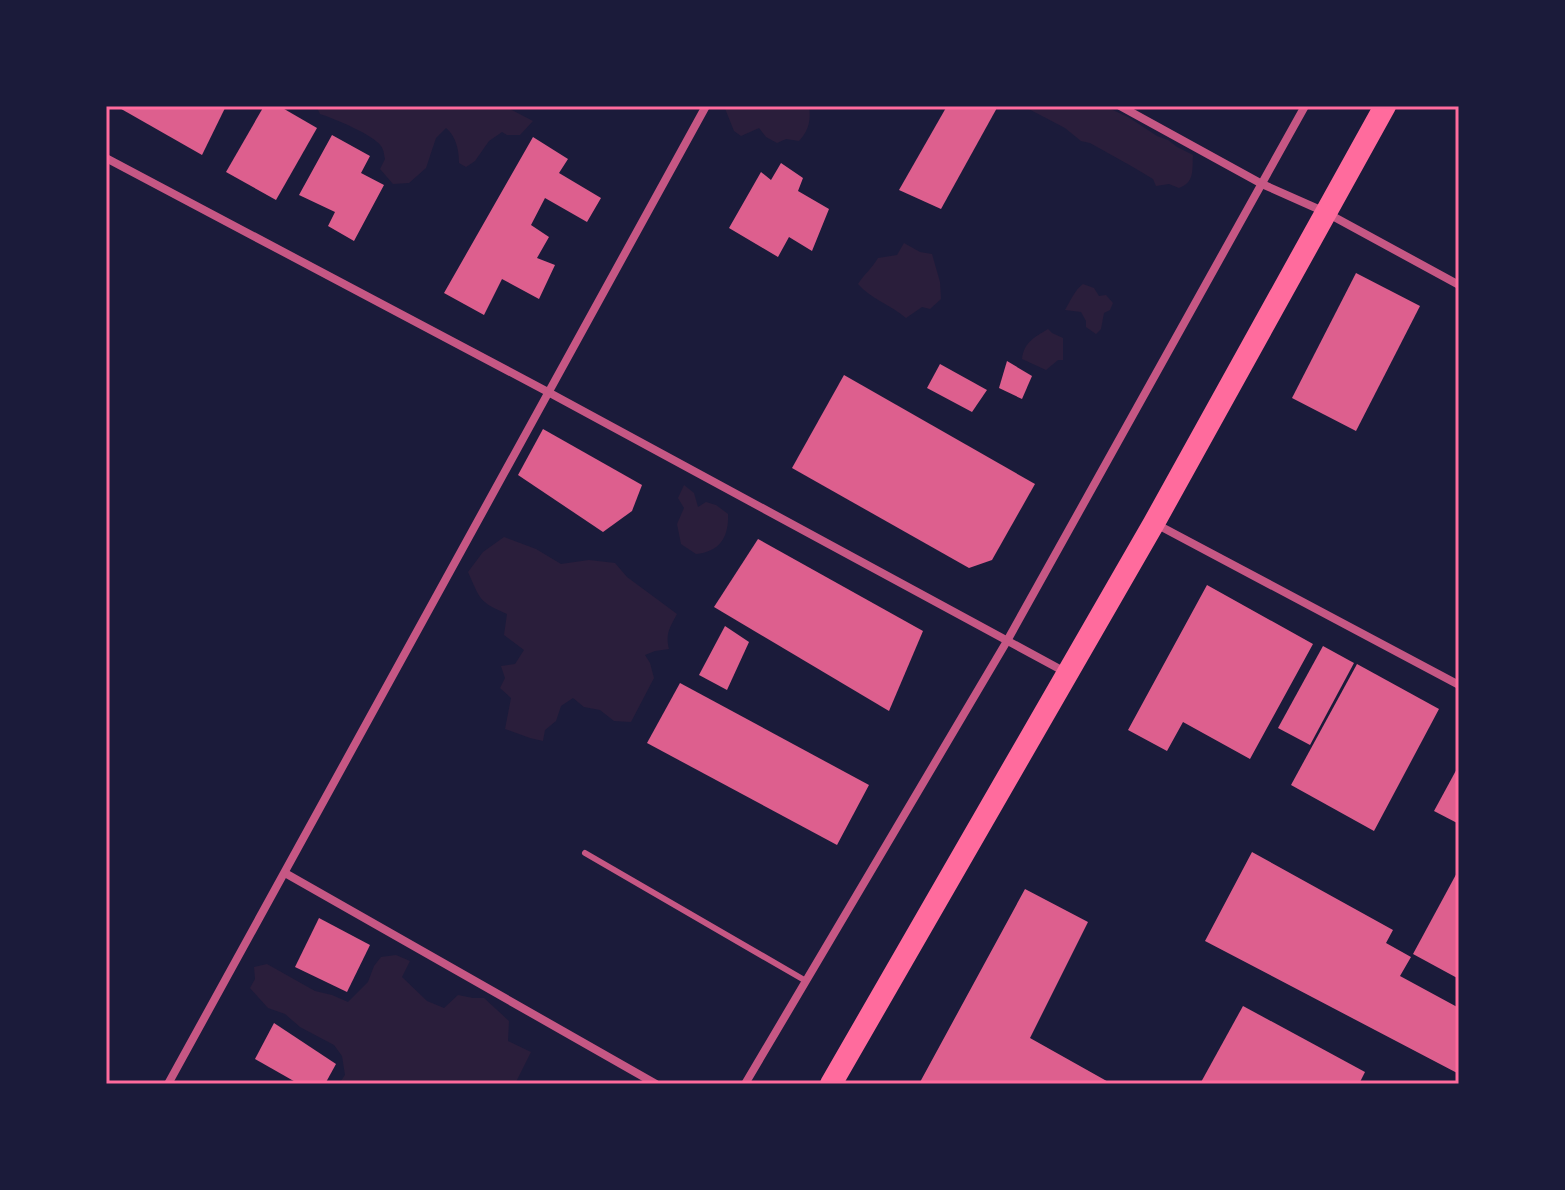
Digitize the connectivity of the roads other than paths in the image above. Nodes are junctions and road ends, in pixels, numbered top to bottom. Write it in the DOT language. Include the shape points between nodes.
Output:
graph roads {
  1 [pos="706,106"];
  2 [pos="1120,106"];
  3 [pos="1305,106"];
  4 [pos="1385,106"];
  5 [pos="106,158"];
  6 [pos="1262,184"];
  7 [pos="1325,212"];
  8 [pos="1459,285"];
  9 [pos="548,392"];
  10 [pos="1154,523"];
  11 [pos="1007,641"];
  12 [pos="1067,674"];
  13 [pos="1459,685"];
  14 [pos="585,853"];
  15 [pos="285,873"];
  16 [pos="806,981"];
  17 [pos="168,1084"];
  18 [pos="656,1084"];
  19 [pos="745,1084"];
  20 [pos="831,1084"];
  1 -- 9 [label="street"];
  2 -- 6 [label="street"];
  3 -- 6 [label="street"];
  4 -- 7 [label="highway"];
  5 -- 9 [label="street"];
  6 -- 7 [label="street"];
  6 -- 11 [label="street"];
  7 -- 8 [label="street"];
  7 -- 10 [label="highway"];
  9 -- 11 [label="street"];
  9 -- 15 [label="street"];
  10 -- 12 [label="highway"];
  10 -- 13 [label="street"];
  11 -- 12 [label="street"];
  11 -- 16 [label="street"];
  12 -- 20 [label="highway"];
  14 -- 16 [label="lane"];
  15 -- 17 [label="street"];
  15 -- 18 [label="street"];
  16 -- 19 [label="street"];
}
